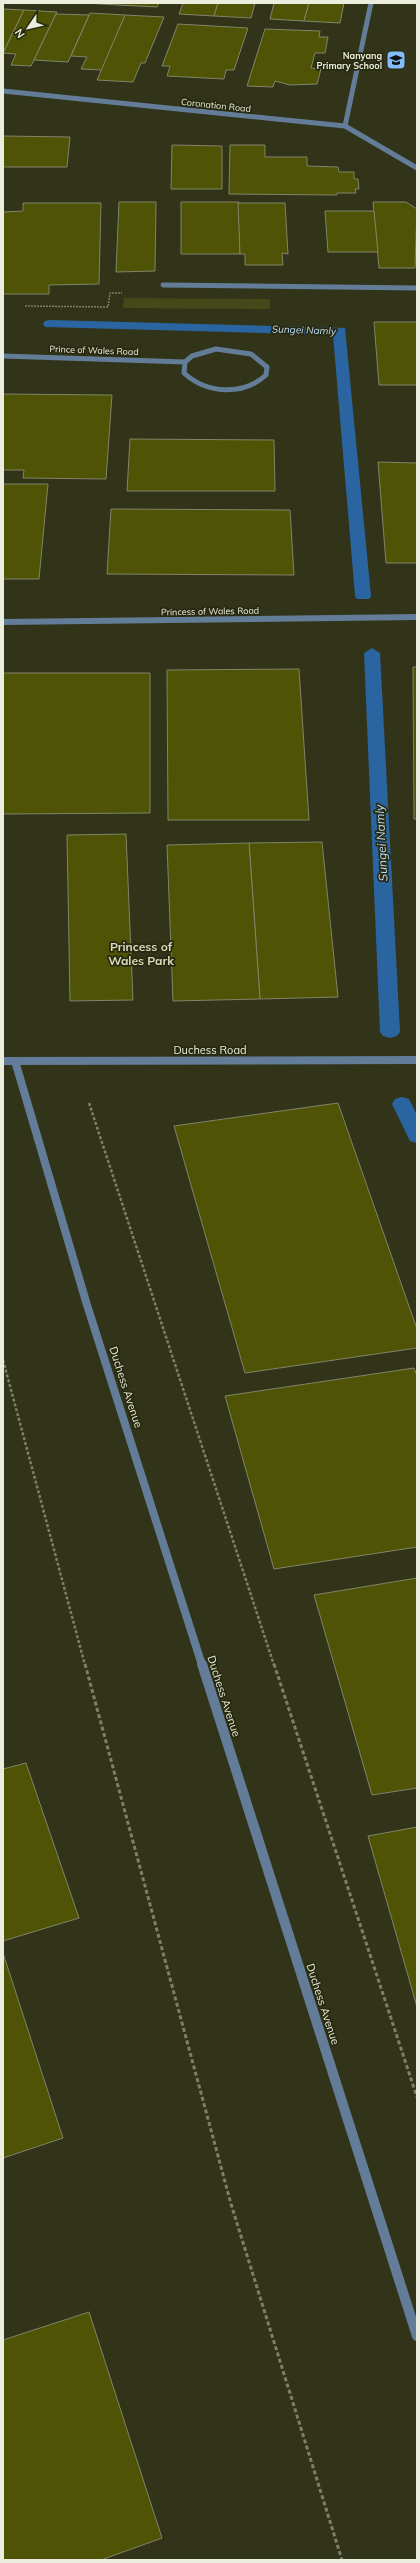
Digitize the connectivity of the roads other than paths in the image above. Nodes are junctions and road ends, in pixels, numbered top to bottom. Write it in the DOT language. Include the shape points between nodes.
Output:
graph roads {
  1 [pos="371,3"];
  2 [pos="3,90"];
  3 [pos="345,126"];
  4 [pos="417,168"];
  5 [pos="163,285"];
  6 [pos="417,288"];
  7 [pos="3,356"];
  8 [pos="185,362"];
  9 [pos="417,617"];
  10 [pos="3,622"];
  11 [pos="417,1060"];
  12 [pos="3,1061"];
  13 [pos="15,1061"];
  14 [pos="417,2336"];
  1 -- 3 [label="street"];
  2 -- 3 [label="street, Coronation Road"];
  3 -- 4 [label="street, Coronation Road"];
  5 -- 6 [label="street"];
  7 -- 8 [label="street, Prince of Wales Road"];
  8 -- 8 [label="street" via="184,373 189,380 210,388 225,389 254,384 263,379 267,367 258,356 233,349 203,352"];
  9 -- 10 [label="street, Princess of Wales Road"];
  11 -- 13 [label="street, Duchess Road"];
  12 -- 13 [label="street, Duchess Road"];
  13 -- 14 [label="street, Duchess Avenue" via="87,1305"];
}
